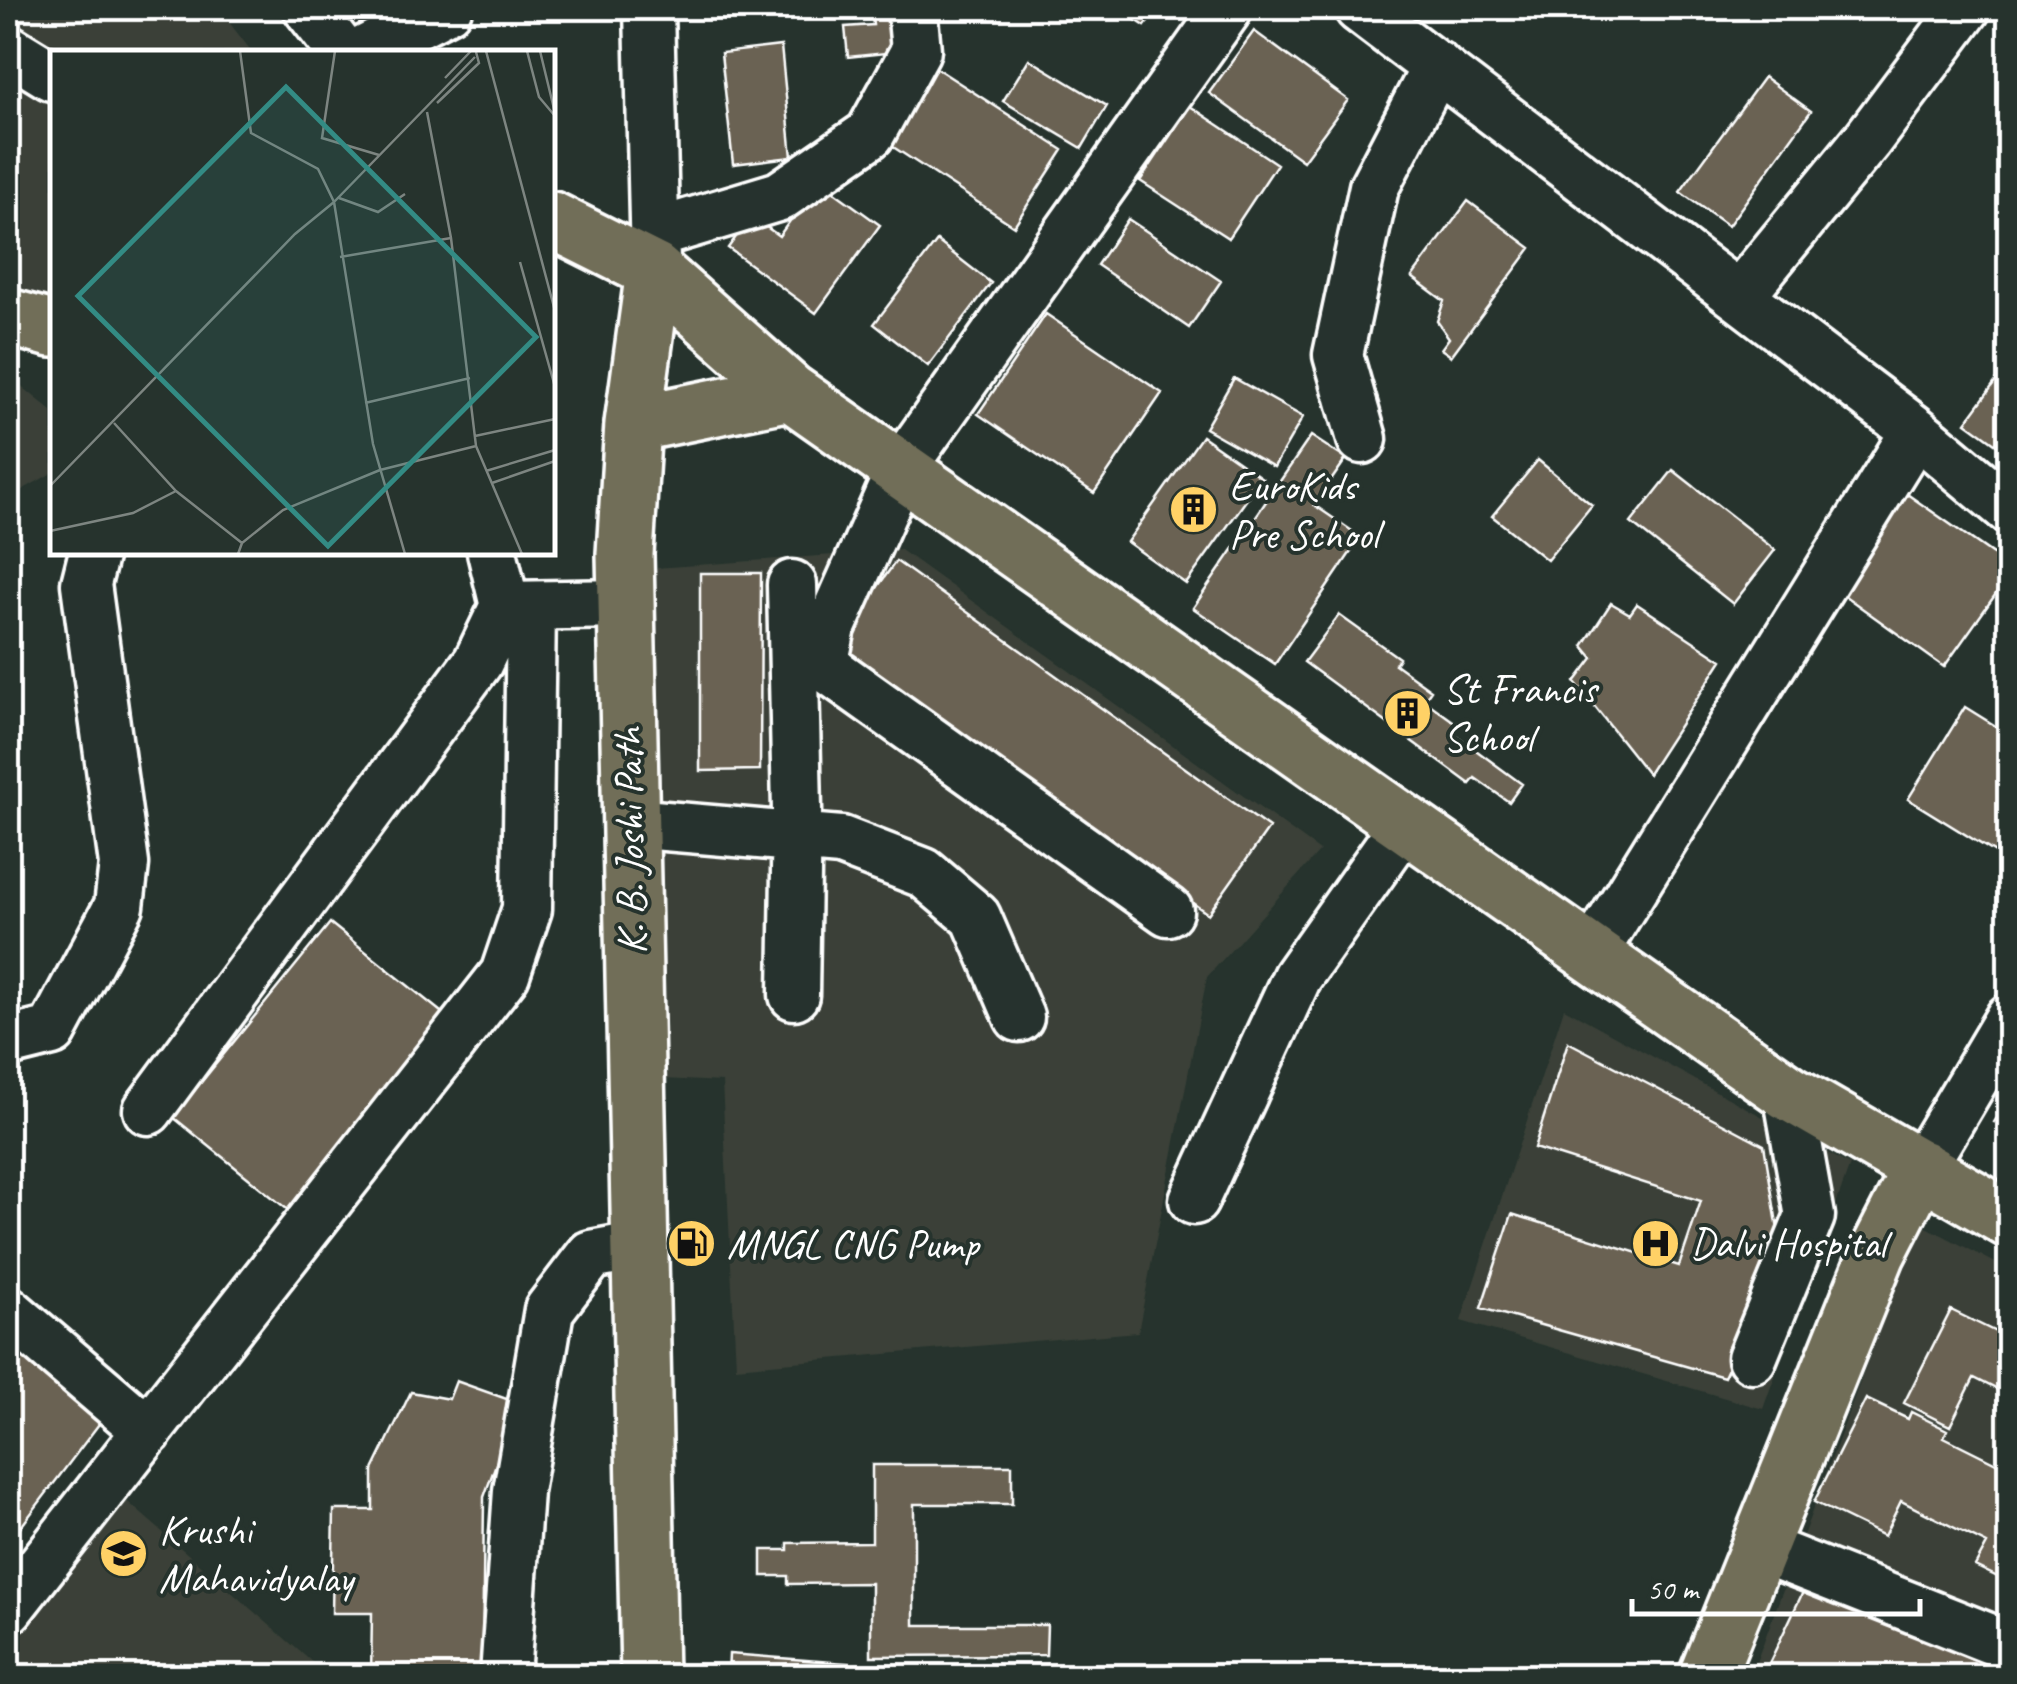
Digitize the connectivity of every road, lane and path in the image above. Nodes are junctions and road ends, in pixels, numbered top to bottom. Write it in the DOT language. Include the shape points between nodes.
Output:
graph roads {
  1 [pos="308,8"];
  2 [pos="447,8"];
  3 [pos="649,8"];
  4 [pos="912,8"];
  5 [pos="1228,8"];
  6 [pos="1359,8"];
  7 [pos="1966,8"];
  8 [pos="8,49"];
  9 [pos="340,50"];
  10 [pos="366,50"];
  11 [pos="1437,66"];
  12 [pos="50,75"];
  13 [pos="555,221"];
  14 [pos="655,252"];
  15 [pos="1739,296"];
  16 [pos="8,317"];
  17 [pos="50,328"];
  18 [pos="790,392"];
  19 [pos="633,424"];
  20 [pos="1916,431"];
  21 [pos="1362,440"];
  22 [pos="902,467"];
  23 [pos="2010,510"];
  24 [pos="493,555"];
  25 [pos="88,556"];
  26 [pos="792,584"];
  27 [pos="626,604"];
  28 [pos="518,606"];
  29 [pos="630,823"];
  30 [pos="1405,824"];
  31 [pos="796,837"];
  32 [pos="1168,911"];
  33 [pos="1591,956"];
  34 [pos="794,995"];
  35 [pos="1019,1018"];
  36 [pos="2010,1018"];
  37 [pos="13,1047"];
  38 [pos="1788,1092"];
  39 [pos="148,1110"];
  40 [pos="1921,1168"];
  41 [pos="1194,1200"];
  42 [pos="2010,1220"];
  43 [pos="639,1246"];
  44 [pos="8,1311"];
  45 [pos="1752,1358"];
  46 [pos="148,1431"];
  47 [pos="1758,1547"];
  48 [pos="8,1609"];
  49 [pos="2006,1645"];
  50 [pos="505,1676"];
  51 [pos="649,1676"];
  52 [pos="1707,1676"];
  1 -- 9 [label="street"];
  2 -- 10 [label="street"];
  3 -- 14 [label="street, K. B. Joshi Path"];
  4 -- 14 [label="street" via="916,50 870,134 780,196"];
  5 -- 22 [label="street"];
  6 -- 11 [label="street"];
  7 -- 15 [label="street"];
  8 -- 12 [label="street"];
  11 -- 15 [label="street"];
  11 -- 21 [label="street" via="1374,186 1338,355"];
  13 -- 14 [label="main road"];
  14 -- 18 [label="main road"];
  14 -- 19 [label="main road, K. B. Joshi Path"];
  15 -- 20 [label="street"];
  16 -- 17 [label="main road"];
  18 -- 19 [label="main road"];
  18 -- 22 [label="main road"];
  19 -- 27 [label="main road, K. B. Joshi Path"];
  20 -- 23 [label="street"];
  20 -- 33 [label="street"];
  22 -- 30 [label="main road"];
  22 -- 32 [label="street" via="831,627 823,665"];
  24 -- 28 [label="street"];
  25 -- 37 [label="street" via="86,584 124,864 119,906 52,1031"];
  26 -- 31 [label="street"];
  27 -- 28 [label="street"];
  27 -- 29 [label="main road, K. B. Joshi Path"];
  28 -- 39 [label="street"];
  28 -- 46 [label="street" via="527,908 505,974"];
  29 -- 31 [label="street"];
  29 -- 43 [label="main road, K. B. Joshi Path"];
  30 -- 33 [label="main road"];
  30 -- 41 [label="street" via="1298,977"];
  31 -- 34 [label="street"];
  31 -- 35 [label="street" via="840,840 924,872 976,917"];
  33 -- 38 [label="main road"];
  36 -- 40 [label="street"];
  38 -- 40 [label="main road"];
  38 -- 45 [label="street" via="1810,1216"];
  40 -- 42 [label="main road"];
  40 -- 47 [label="main road" via="1877,1254"];
  43 -- 50 [label="street" via="592,1255 549,1310 518,1491"];
  43 -- 51 [label="main road, K. B. Joshi Path"];
  44 -- 46 [label="street"];
  46 -- 48 [label="street"];
  47 -- 49 [label="street"];
  47 -- 52 [label="main road"];
}
